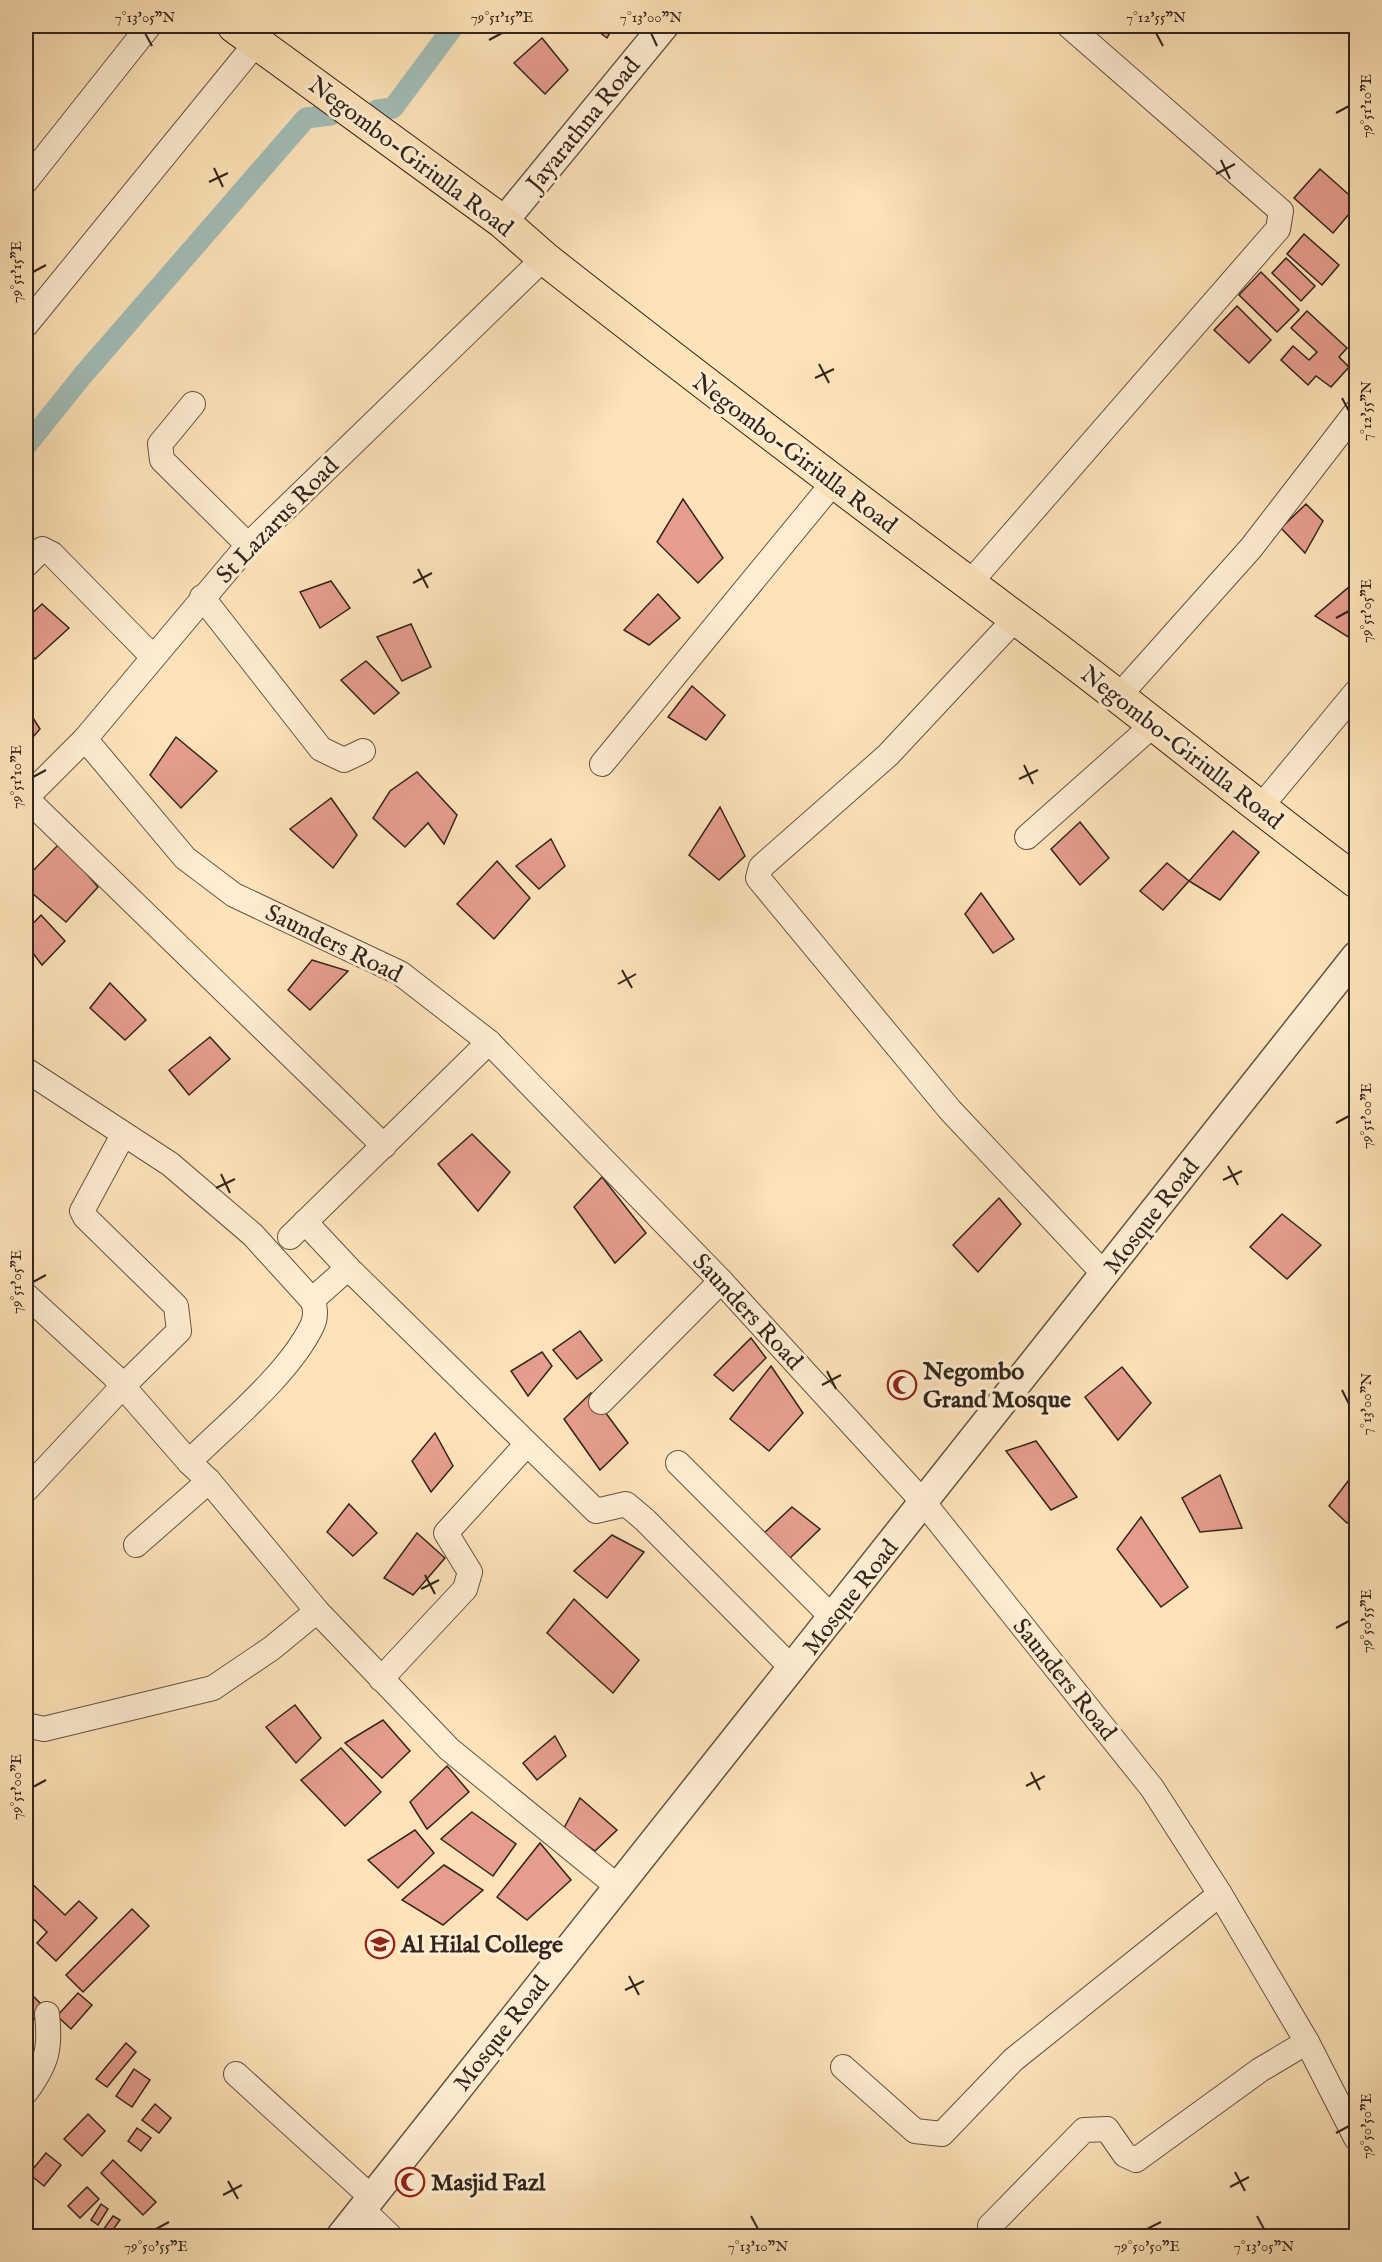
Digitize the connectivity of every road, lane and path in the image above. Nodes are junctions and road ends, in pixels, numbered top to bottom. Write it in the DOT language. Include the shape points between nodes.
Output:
graph roads {
  1 [pos="149,26"];
  2 [pos="664,26"];
  3 [pos="1069,26"];
  4 [pos="245,34"];
  5 [pos="26,181"];
  6 [pos="503,222"];
  7 [pos="544,258"];
  8 [pos="26,325"];
  9 [pos="193,404"];
  10 [pos="1356,412"];
  11 [pos="833,483"];
  12 [pos="248,545"];
  13 [pos="26,565"];
  14 [pos="969,584"];
  15 [pos="202,597"];
  16 [pos="1016,618"];
  17 [pos="152,656"];
  18 [pos="1356,692"];
  19 [pos="1119,697"];
  20 [pos="1153,725"];
  21 [pos="85,739"];
  22 [pos="363,751"];
  23 [pos="602,764"];
  24 [pos="26,798"];
  25 [pos="1259,809"];
  26 [pos="1027,837"];
  27 [pos="1356,881"];
  28 [pos="1356,956"];
  29 [pos="489,1042"];
  30 [pos="26,1070"];
  31 [pos="123,1135"];
  32 [pos="384,1146"];
  33 [pos="348,1268"];
  34 [pos="1105,1275"];
  35 [pos="722,1281"];
  36 [pos="27,1296"];
  37 [pos="312,1300"];
  38 [pos="123,1386"];
  39 [pos="601,1402"];
  40 [pos="526,1445"];
  41 [pos="189,1462"];
  42 [pos="678,1463"];
  43 [pos="209,1481"];
  44 [pos="26,1490"];
  45 [pos="924,1503"];
  46 [pos="136,1545"];
  47 [pos="317,1611"];
  48 [pos="833,1618"];
  49 [pos="793,1669"];
  50 [pos="381,1679"];
  51 [pos="26,1725"];
  52 [pos="617,1886"];
  53 [pos="1220,1894"];
  54 [pos="47,2014"];
  55 [pos="1307,2042"];
  56 [pos="843,2067"];
  57 [pos="236,2074"];
  58 [pos="26,2092"];
  59 [pos="1356,2138"];
  60 [pos="367,2203"];
  61 [pos="990,2226"];
  62 [pos="341,2236"];
  63 [pos="390,2236"];
  1 -- 5 [label="street"];
  2 -- 6 [label="street, Jayarathna Road"];
  3 -- 14 [label="street" via="1281,211 1278,229"];
  4 -- 6 [label="main road, Negombo-Giriulla Road"];
  4 -- 8 [label="street"];
  6 -- 7 [label="main road, Negombo-Giriulla Road"];
  7 -- 11 [label="main road, Negombo-Giriulla Road"];
  7 -- 12 [label="street, St Lazarus Road"];
  9 -- 12 [label="street" via="160,444 162,459"];
  10 -- 19 [label="street" via="1251,548"];
  11 -- 14 [label="main road, Negombo-Giriulla Road"];
  11 -- 23 [label="street"];
  12 -- 15 [label="street, St Lazarus Road"];
  13 -- 17 [label="street" via="42,549 52,554"];
  14 -- 16 [label="main road, Negombo-Giriulla Road"];
  15 -- 17 [label="street, St Lazarus Road"];
  15 -- 22 [label="street" via="321,749 344,760"];
  16 -- 19 [label="main road, Negombo-Giriulla Road"];
  16 -- 34 [label="street" via="888,755 761,867 758,878 950,1110"];
  17 -- 21 [label="street, St Lazarus Road"];
  18 -- 25 [label="street"];
  19 -- 20 [label="main road, Negombo-Giriulla Road"];
  20 -- 25 [label="main road, Negombo-Giriulla Road"];
  20 -- 26 [label="street"];
  21 -- 24 [label="street, St Lazarus Road"];
  21 -- 29 [label="street, Saunders Road" via="185,858 234,895 400,973"];
  24 -- 32 [label="street"];
  25 -- 27 [label="main road, Negombo-Giriulla Road"];
  28 -- 34 [label="street, Mosque Road"];
  29 -- 32 [label="street"];
  29 -- 35 [label="street, Saunders Road"];
  30 -- 31 [label="street"];
  31 -- 37 [label="street" via="170,1164 253,1235"];
  31 -- 38 [label="street" via="82,1211 176,1306 179,1331"];
  32 -- 33 [label="street" via="298,1230"];
  33 -- 37 [label="street"];
  33 -- 40 [label="street"];
  34 -- 45 [label="street, Mosque Road"];
  35 -- 39 [label="street"];
  35 -- 45 [label="street, Saunders Road"];
  36 -- 38 [label="street"];
  37 -- 41 [label="street" via="312,1325 282,1368"];
  38 -- 41 [label="street"];
  38 -- 44 [label="street"];
  40 -- 49 [label="street" via="596,1510 626,1504"];
  40 -- 50 [label="street" via="446,1533 470,1572 465,1589"];
  41 -- 43 [label="street"];
  42 -- 48 [label="street"];
  43 -- 46 [label="street"];
  43 -- 47 [label="street"];
  45 -- 48 [label="street, Mosque Road"];
  45 -- 53 [label="street, Saunders Road" via="1152,1788"];
  47 -- 50 [label="street"];
  47 -- 51 [label="street" via="213,1688 44,1729"];
  48 -- 49 [label="street, Mosque Road"];
  49 -- 52 [label="street, Mosque Road"];
  50 -- 52 [label="street" via="449,1749"];
  52 -- 60 [label="street, Mosque Road"];
  53 -- 55 [label="street, Saunders Road"];
  53 -- 56 [label="street" via="1013,2060 942,2134 915,2131"];
  54 -- 58 [label="street" via="47,2057"];
  55 -- 59 [label="street, Saunders Road"];
  55 -- 61 [label="street" via="1260,2070 1136,2160 1125,2155 1107,2129 1084,2130"];
  57 -- 60 [label="street"];
  60 -- 62 [label="street, Mosque Road"];
  60 -- 63 [label="street"];
}
